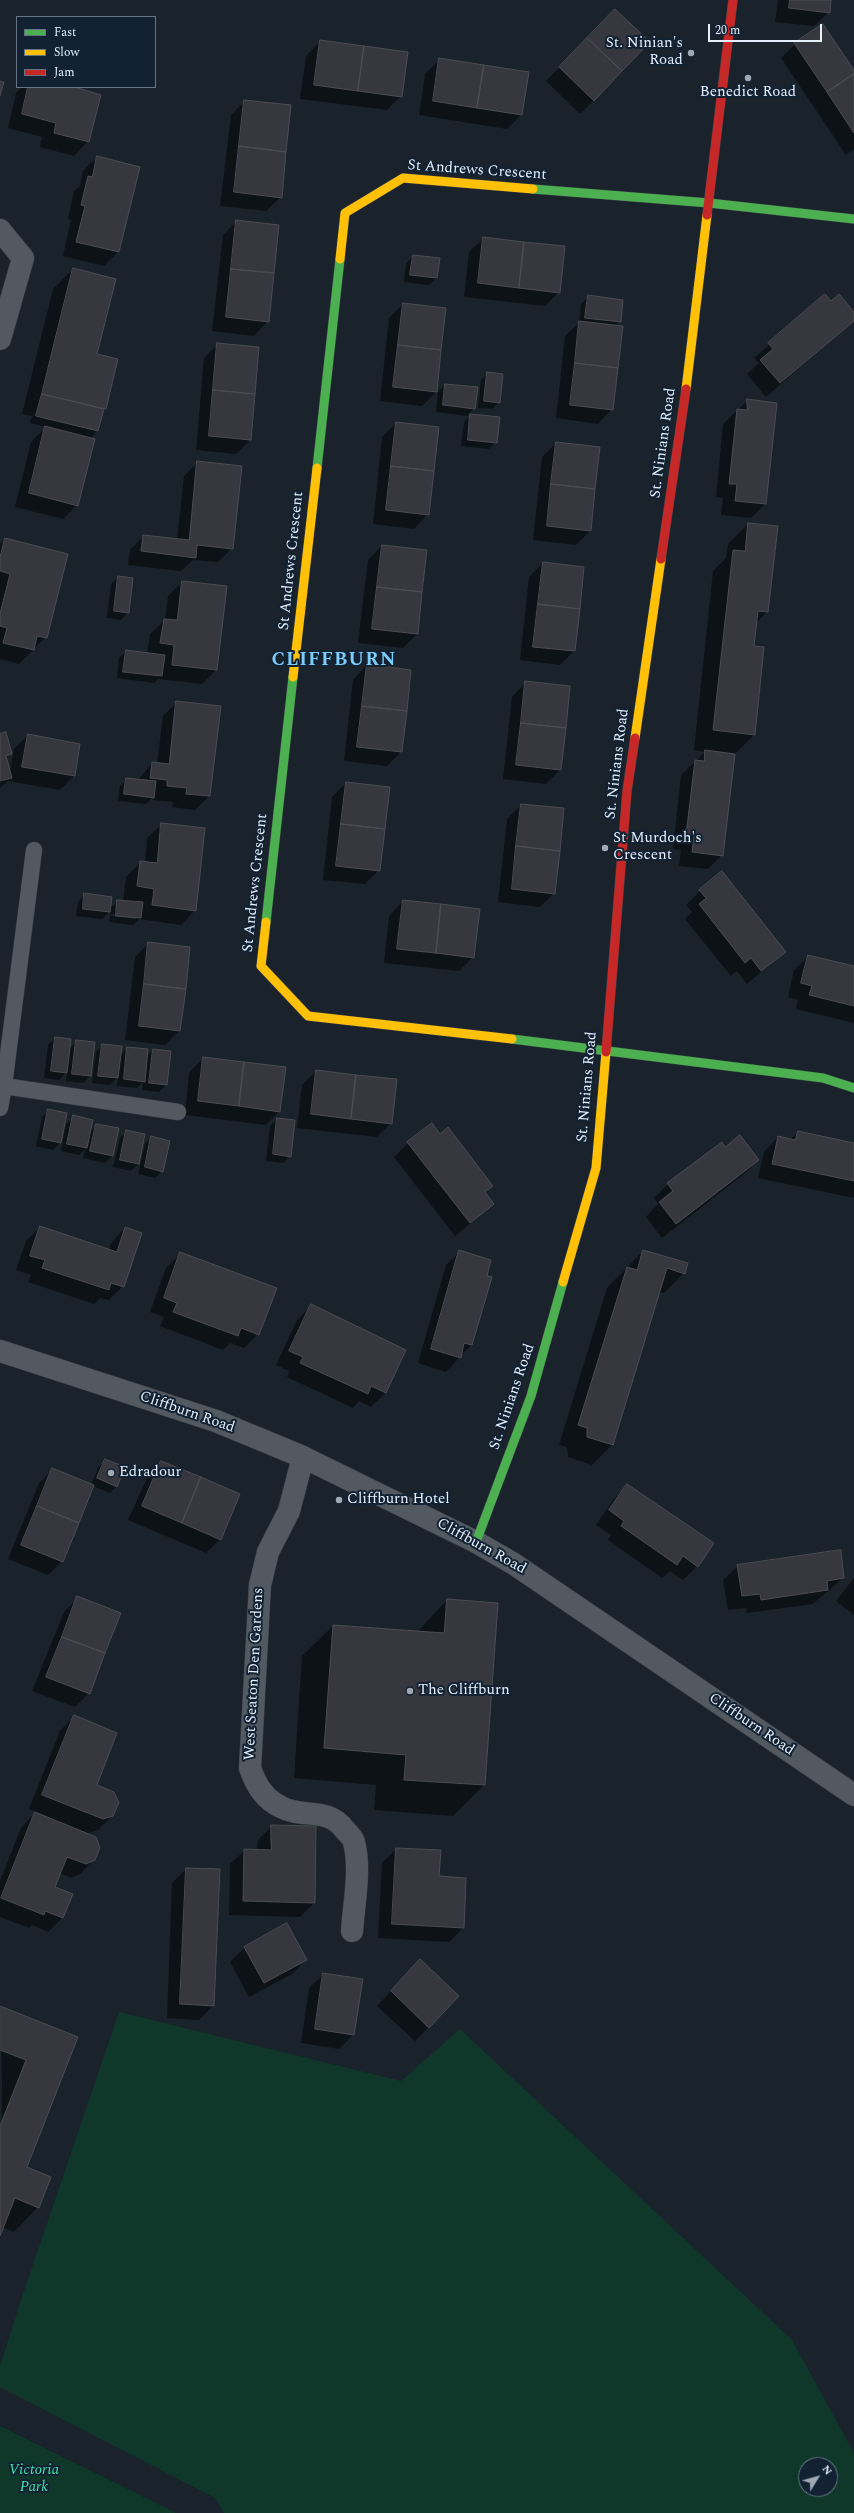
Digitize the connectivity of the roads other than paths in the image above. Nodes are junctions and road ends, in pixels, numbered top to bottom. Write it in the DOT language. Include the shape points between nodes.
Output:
graph roads {
  1 [pos="733,0"];
  2 [pos="709,203"];
  3 [pos="854,219"];
  4 [pos="0,230"];
  5 [pos="0,339"];
  6 [pos="34,850"];
  7 [pos="606,1050"];
  8 [pos="4,1086"];
  9 [pos="854,1088"];
  10 [pos="0,1108"];
  11 [pos="178,1112"];
  12 [pos="1,1356"];
  13 [pos="303,1457"];
  14 [pos="476,1542"];
  15 [pos="854,1795"];
  16 [pos="352,1931"];
  1 -- 2 [label="street, St. Ninians Road"];
  2 -- 3 [label="street"];
  2 -- 7 [label="street, St. Ninians Road" via="689,367 627,791"];
  2 -- 7 [label="street, St Andrews Crescent" via="403,178 345,212 261,966 308,1016"];
  4 -- 5 [label="street" via="23,258"];
  6 -- 8 [label="lane"];
  7 -- 9 [label="street" via="824,1078"];
  7 -- 14 [label="street, St. Ninians Road" via="596,1168 531,1396"];
  8 -- 10 [label="lane"];
  8 -- 11 [label="lane"];
  12 -- 13 [label="street, Cliffburn Road" via="216,1421"];
  13 -- 14 [label="street, Cliffburn Road"];
  13 -- 16 [label="street, West Seaton Den Gardens" via="289,1511 268,1552 260,1585 250,1768 257,1785 268,1799 282,1808 326,1815 340,1824 354,1840 357,1860"];
  14 -- 15 [label="street, Cliffburn Road" via="514,1564"];
}
